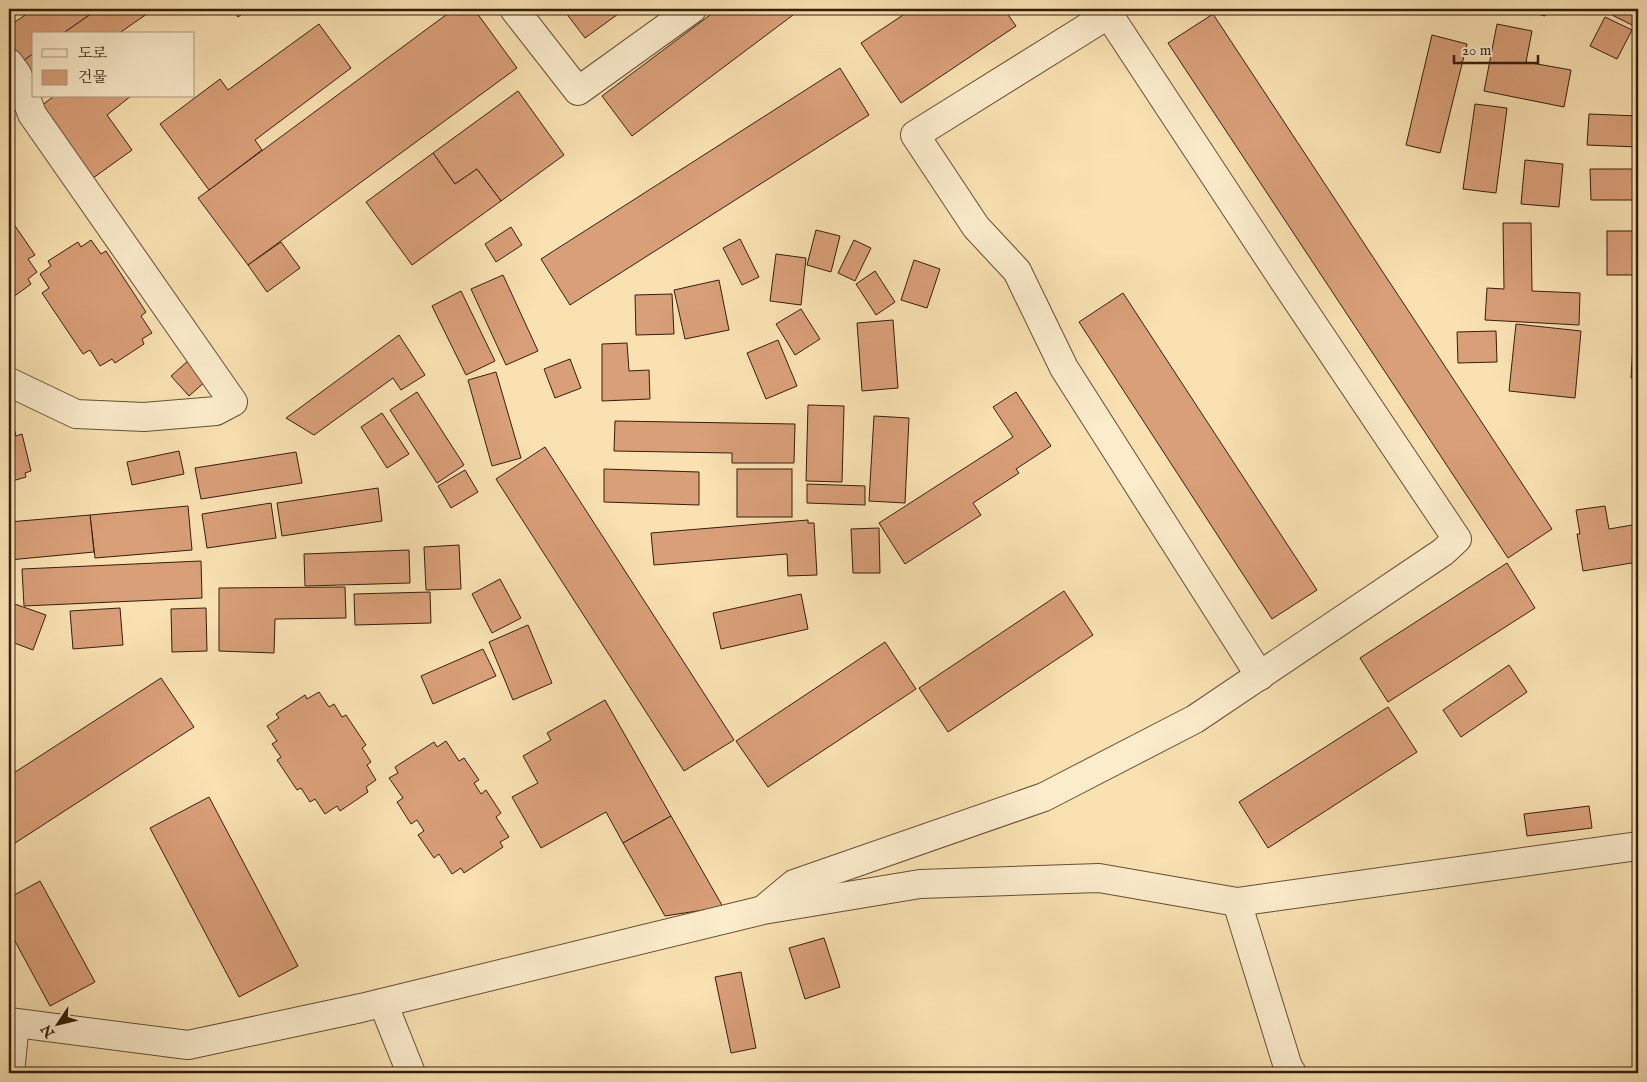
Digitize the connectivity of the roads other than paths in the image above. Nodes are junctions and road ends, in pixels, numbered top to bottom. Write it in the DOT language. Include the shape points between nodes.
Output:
graph roads {
  1 [pos="692,9"];
  2 [pos="1107,11"];
  3 [pos="523,12"];
  4 [pos="9,62"];
  5 [pos="9,382"];
  6 [pos="1260,676"];
  7 [pos="1638,846"];
  8 [pos="1237,902"];
  9 [pos="763,910"];
  10 [pos="384,1003"];
  11 [pos="12,1022"];
  12 [pos="10,1073"];
  13 [pos="411,1073"];
  14 [pos="1292,1073"];
  1 -- 3 [label="street" via="578,91"];
  2 -- 6 [label="street" via="915,135 976,227 1018,271 1064,368"];
  2 -- 6 [label="street" via="1457,539 1443,552"];
  4 -- 5 [label="street" via="32,114 233,402 216,411 153,416 76,414"];
  6 -- 9 [label="street" via="1195,719 1044,797 794,884"];
  7 -- 8 [label="street"];
  8 -- 9 [label="street" via="1099,878 920,884"];
  8 -- 14 [label="street"];
  9 -- 10 [label="street"];
  10 -- 11 [label="street" via="188,1045"];
  10 -- 13 [label="street"];
  11 -- 12 [label="street"];
}
